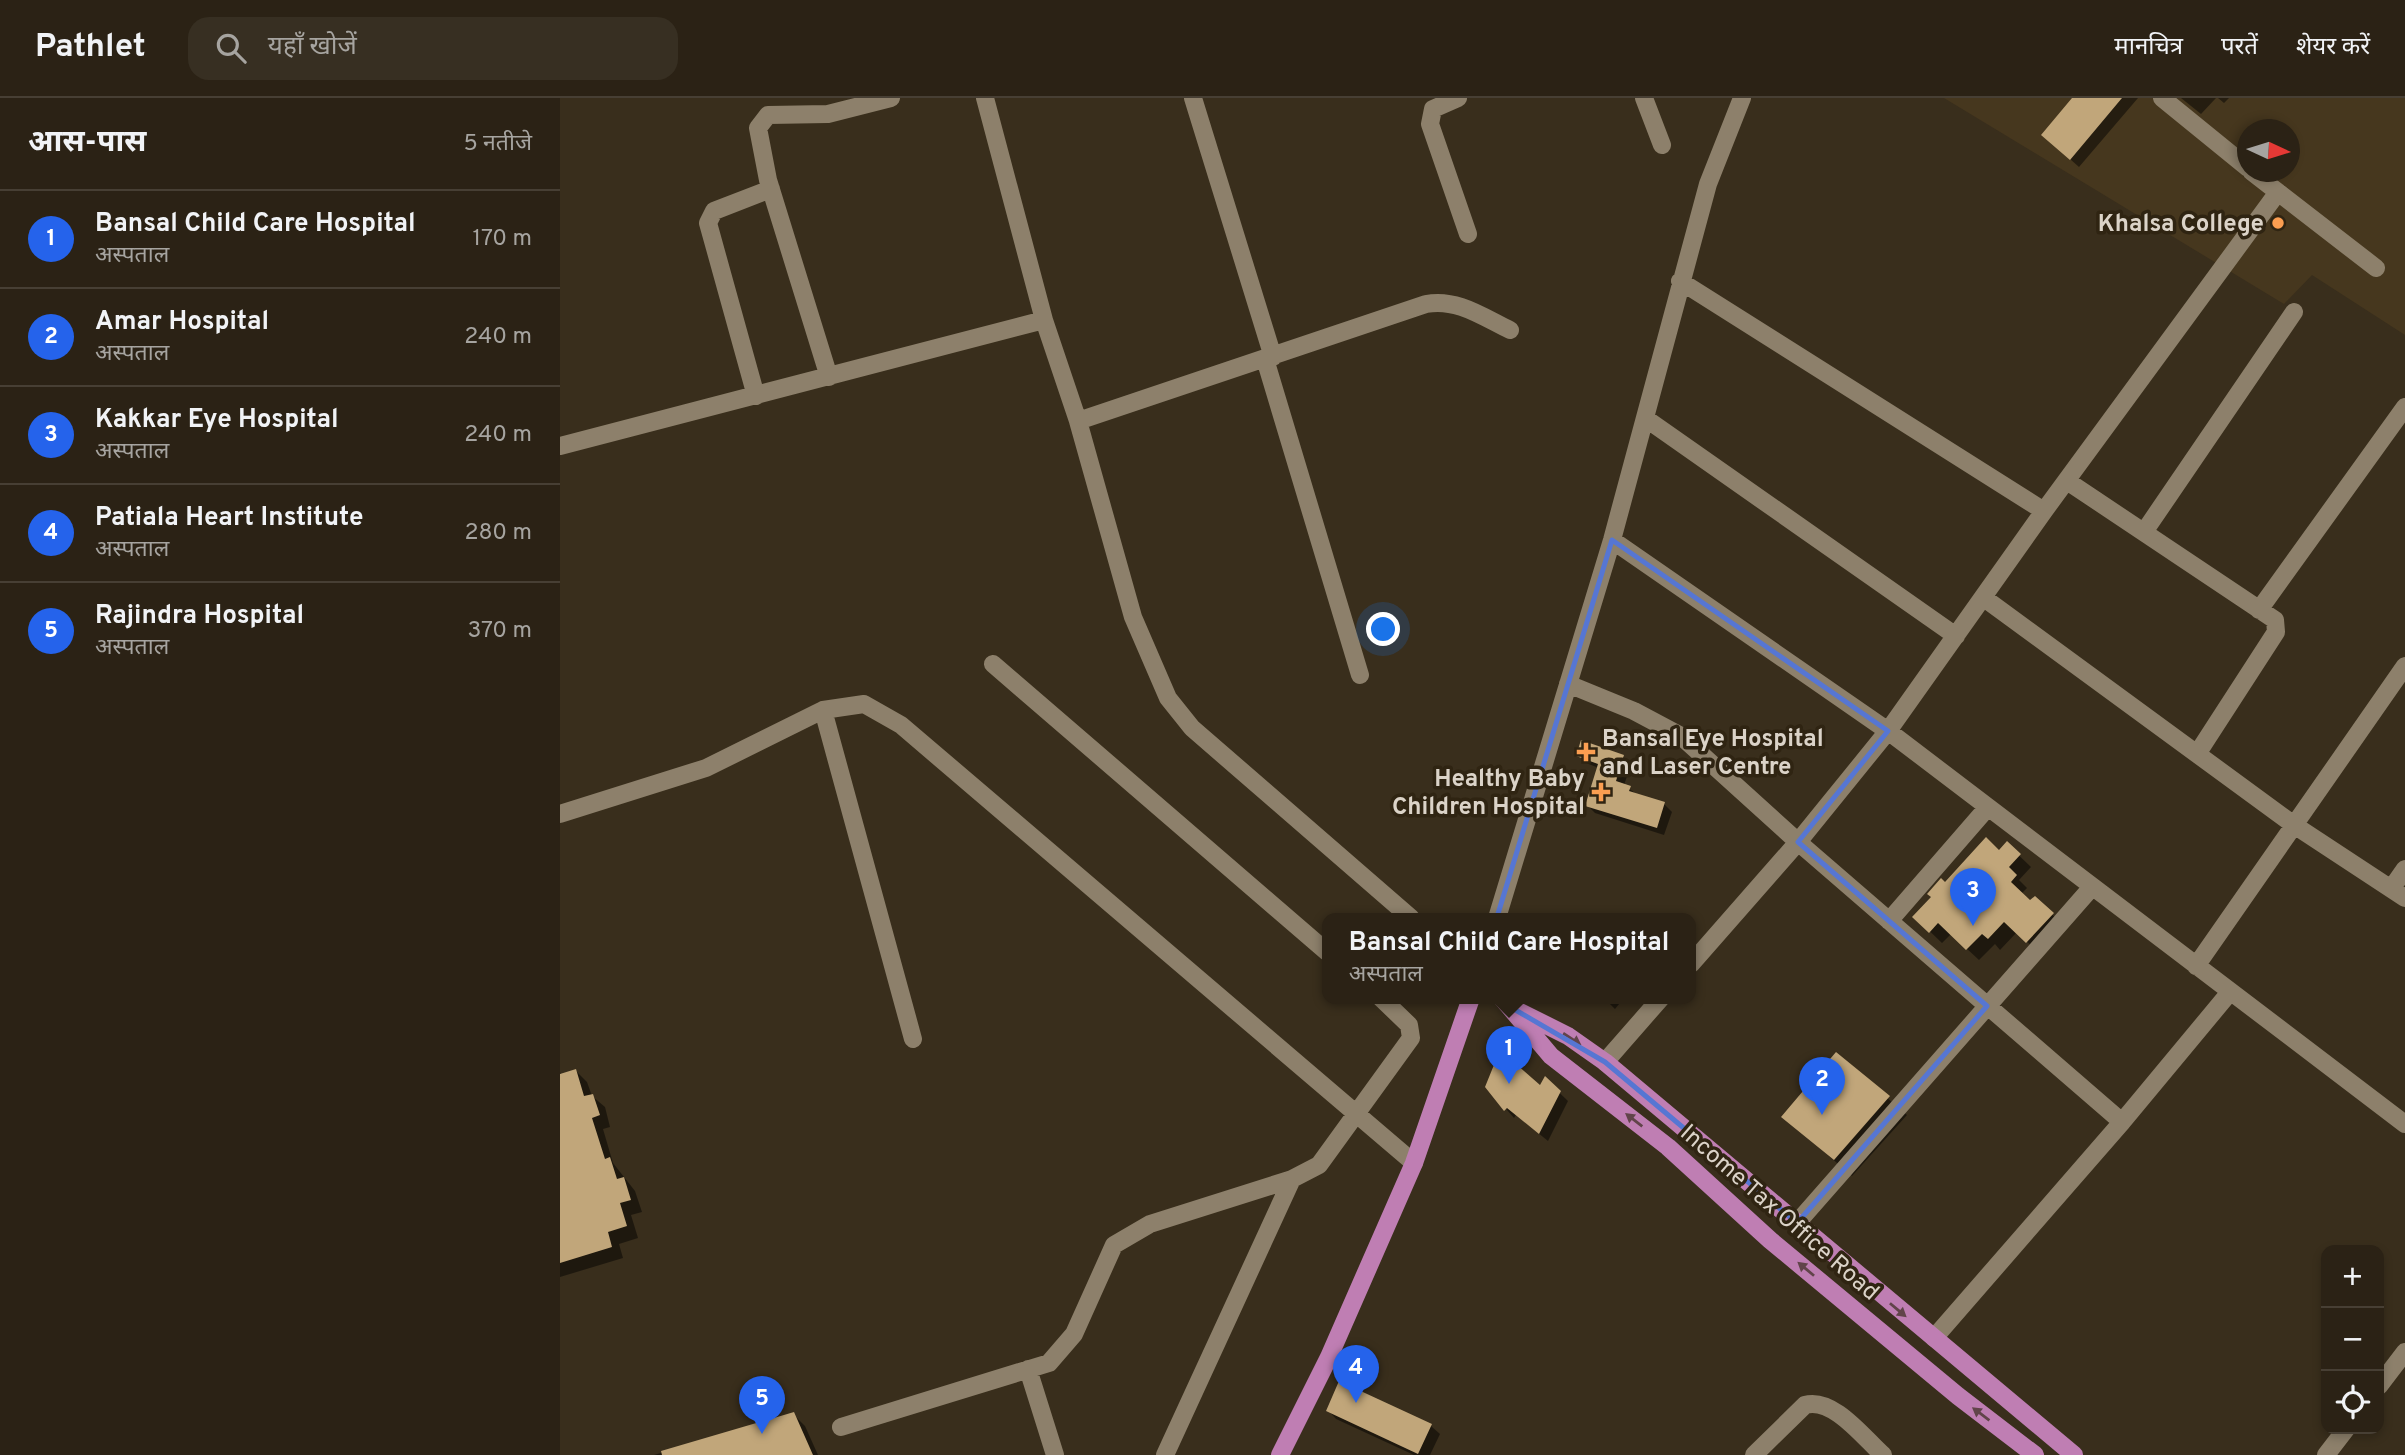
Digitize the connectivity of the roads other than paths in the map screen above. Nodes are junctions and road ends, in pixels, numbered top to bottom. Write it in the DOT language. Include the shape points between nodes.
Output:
graph roads {
  1 [pos="891,98"];
  2 [pos="985,98"];
  3 [pos="1193,98"];
  4 [pos="1644,98"];
  5 [pos="1742,98"];
  6 [pos="2162,98"];
  7 [pos="1450,99"];
  8 [pos="767,106"];
  9 [pos="1662,145"];
  10 [pos="2237,158"];
  11 [pos="2265,182"];
  12 [pos="771,189"];
  13 [pos="2278,192"];
  14 [pos="1468,233"];
  15 [pos="2376,268"];
  16 [pos="1680,281"];
  17 [pos="2294,312"];
  18 [pos="1044,320"];
  19 [pos="1510,330"];
  20 [pos="1269,358"];
  21 [pos="829,377"];
  22 [pos="756,396"];
  23 [pos="2405,407"];
  24 [pos="1646,418"];
  25 [pos="1078,421"];
  26 [pos="560,446"];
  27 [pos="2067,481"];
  28 [pos="2044,511"];
  29 [pos="2144,532"];
  30 [pos="1612,540"];
  31 [pos="1984,598"];
  32 [pos="2259,610"];
  33 [pos="1956,636"];
  34 [pos="993,664"];
  35 [pos="2405,666"];
  36 [pos="1360,675"];
  37 [pos="1568,684"];
  38 [pos="823,710"];
  39 [pos="1888,731"];
  40 [pos="2197,754"];
  41 [pos="1988,807"];
  42 [pos="560,814"];
  43 [pos="2294,825"];
  44 [pos="1798,842"];
  45 [pos="2405,869"];
  46 [pos="2092,887"];
  47 [pos="2398,894"];
  48 [pos="1405,913"];
  49 [pos="1499,913"];
  50 [pos="1889,921"];
  51 [pos="1322,948"];
  52 [pos="1696,958"];
  53 [pos="2196,966"];
  54 [pos="2230,992"];
  55 [pos="1387,1004"];
  56 [pos="1469,1004"];
  57 [pos="1508,1004"];
  58 [pos="1509,1004"];
  59 [pos="1656,1004"];
  60 [pos="1987,1006"];
  61 [pos="913,1039"];
  62 [pos="1605,1062"];
  63 [pos="1356,1115"];
  64 [pos="2122,1122"];
  65 [pos="2405,1124"];
  66 [pos="1414,1163"];
  67 [pos="1292,1179"];
  68 [pos="1797,1223"];
  69 [pos="1934,1338"];
  70 [pos="2405,1352"];
  71 [pos="1028,1369"];
  72 [pos="2384,1379"];
  73 [pos="841,1427"];
  74 [pos="2342,1434"];
  75 [pos="1285,1452"];
  76 [pos="1055,1455"];
  77 [pos="1165,1455"];
  78 [pos="1754,1455"];
  79 [pos="1883,1455"];
  80 [pos="2035,1455"];
  81 [pos="2074,1455"];
  82 [pos="2326,1455"];
  1 -- 8 [label="street" via="828,114"];
  2 -- 18 [label="street"];
  3 -- 20 [label="street"];
  4 -- 9 [label="street"];
  5 -- 16 [label="street" via="1708,184"];
  6 -- 10 [label="street"];
  7 -- 14 [label="street" via="1433,108 1430,124"];
  8 -- 12 [label="street" via="757,134"];
  11 -- 13 [label="street"];
  12 -- 21 [label="street"];
  12 -- 22 [label="street" via="714,211 708,223"];
  13 -- 15 [label="street"];
  13 -- 27 [label="street"];
  16 -- 24 [label="street"];
  16 -- 28 [label="street"];
  17 -- 29 [label="street"];
  18 -- 21 [label="street"];
  18 -- 25 [label="street"];
  19 -- 20 [label="street" via="1441,301"];
  20 -- 25 [label="street"];
  20 -- 36 [label="street"];
  21 -- 22 [label="street"];
  22 -- 26 [label="street"];
  23 -- 32 [label="street"];
  24 -- 30 [label="street"];
  24 -- 33 [label="street"];
  25 -- 48 [label="street" via="1133,617 1168,698 1192,728"];
  27 -- 28 [label="street"];
  27 -- 29 [label="street"];
  28 -- 31 [label="street"];
  29 -- 32 [label="street"];
  30 -- 37 [label="street"];
  30 -- 39 [label="street"];
  31 -- 33 [label="street"];
  31 -- 40 [label="street"];
  32 -- 40 [label="street" via="2275,620 2276,632"];
  33 -- 39 [label="street"];
  34 -- 51 [label="street"];
  35 -- 43 [label="street"];
  37 -- 44 [label="street" via="1681,736"];
  37 -- 49 [label="street"];
  38 -- 42 [label="street" via="706,768"];
  38 -- 61 [label="street"];
  38 -- 63 [label="street" via="864,705 901,725"];
  39 -- 41 [label="street"];
  39 -- 44 [label="street"];
  40 -- 43 [label="street"];
  41 -- 46 [label="street"];
  41 -- 50 [label="street"];
  43 -- 47 [label="street"];
  43 -- 53 [label="street"];
  44 -- 50 [label="street"];
  44 -- 52 [label="street"];
  45 -- 47 [label="street"];
  46 -- 53 [label="street"];
  46 -- 60 [label="street"];
  50 -- 60 [label="street"];
  53 -- 54 [label="street"];
  54 -- 64 [label="street"];
  54 -- 65 [label="street"];
  55 -- 63 [label="street" via="1409,1025 1411,1038"];
  56 -- 66 [label="main road"];
  80 -- 57 [label="main road, Income Tax Office Road, one-way" via="1770,1240 1668,1147 1551,1056"];
  58 -- 62 [label="main road, one-way"];
  59 -- 62 [label="street"];
  60 -- 64 [label="street"];
  60 -- 68 [label="street"];
  62 -- 68 [label="main road"];
  63 -- 66 [label="street"];
  63 -- 67 [label="street" via="1319,1165"];
  64 -- 69 [label="street"];
  66 -- 75 [label="main road"];
  67 -- 71 [label="street" via="1150,1224 1114,1245 1074,1334 1049,1363"];
  67 -- 77 [label="street"];
  68 -- 69 [label="main road, one-way"];
  69 -- 81 [label="main road"];
  70 -- 72 [label="street"];
  71 -- 73 [label="street"];
  71 -- 76 [label="street"];
  74 -- 82 [label="street"];
  78 -- 79 [label="street" via="1805,1405 1816,1402 1830,1408"];
}
